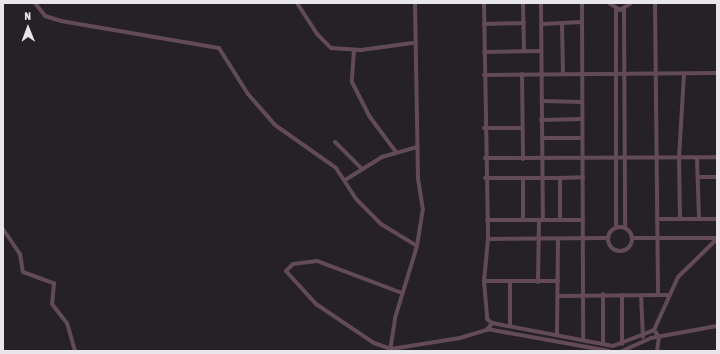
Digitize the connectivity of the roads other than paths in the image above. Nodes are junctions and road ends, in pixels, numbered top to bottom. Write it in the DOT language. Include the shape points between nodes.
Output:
graph roads {
  1 [pos="35,3"];
  2 [pos="297,3"];
  3 [pos="415,3"];
  4 [pos="484,3"];
  5 [pos="523,3"];
  6 [pos="541,3"];
  7 [pos="582,3"];
  8 [pos="609,3"];
  9 [pos="631,3"];
  10 [pos="655,3"];
  11 [pos="624,9"];
  12 [pos="616,10"];
  13 [pos="582,22"];
  14 [pos="524,23"];
  15 [pos="484,24"];
  16 [pos="542,24"];
  17 [pos="562,24"];
  18 [pos="413,43"];
  19 [pos="354,50"];
  20 [pos="524,51"];
  21 [pos="541,51"];
  22 [pos="484,52"];
  23 [pos="657,72"];
  24 [pos="542,73"];
  25 [pos="582,73"];
  26 [pos="615,73"];
  27 [pos="623,73"];
  28 [pos="684,73"];
  29 [pos="522,74"];
  30 [pos="563,74"];
  31 [pos="717,74"];
  32 [pos="484,75"];
  33 [pos="542,101"];
  34 [pos="582,102"];
  35 [pos="582,119"];
  36 [pos="541,120"];
  37 [pos="484,128"];
  38 [pos="522,128"];
  39 [pos="542,138"];
  40 [pos="582,138"];
  41 [pos="335,142"];
  42 [pos="418,147"];
  43 [pos="396,152"];
  44 [pos="717,157"];
  45 [pos="485,158"];
  46 [pos="583,158"];
  47 [pos="615,158"];
  48 [pos="624,158"];
  49 [pos="658,158"];
  50 [pos="679,158"];
  51 [pos="697,158"];
  52 [pos="523,159"];
  53 [pos="542,159"];
  54 [pos="361,168"];
  55 [pos="583,177"];
  56 [pos="698,177"];
  57 [pos="717,177"];
  58 [pos="485,178"];
  59 [pos="523,178"];
  60 [pos="542,178"];
  61 [pos="560,178"];
  62 [pos="345,180"];
  63 [pos="658,219"];
  64 [pos="680,219"];
  65 [pos="699,219"];
  66 [pos="717,219"];
  67 [pos="487,220"];
  68 [pos="523,220"];
  69 [pos="541,220"];
  70 [pos="560,220"];
  71 [pos="583,220"];
  72 [pos="616,227"];
  73 [pos="625,228"];
  74 [pos="3,229"];
  75 [pos="657,237"];
  76 [pos="583,238"];
  77 [pos="608,238"];
  78 [pos="633,238"];
  79 [pos="717,238"];
  80 [pos="488,239"];
  81 [pos="539,239"];
  82 [pos="558,239"];
  83 [pos="417,246"];
  84 [pos="484,281"];
  85 [pos="510,281"];
  86 [pos="558,281"];
  87 [pos="538,282"];
  88 [pos="402,294"];
  89 [pos="603,294"];
  90 [pos="658,294"];
  91 [pos="583,295"];
  92 [pos="622,295"];
  93 [pos="641,295"];
  94 [pos="669,295"];
  95 [pos="558,296"];
  96 [pos="492,323"];
  97 [pos="510,325"];
  98 [pos="717,326"];
  99 [pos="486,330"];
  100 [pos="654,330"];
  101 [pos="557,335"];
  102 [pos="642,335"];
  103 [pos="659,336"];
  104 [pos="583,340"];
  105 [pos="647,340"];
  106 [pos="603,344"];
  107 [pos="622,344"];
  108 [pos="390,350"];
  109 [pos="75,351"];
  110 [pos="609,351"];
  111 [pos="622,351"];
  112 [pos="657,351"];
  1 -- 62 [label="street" via="45,16 61,21 219,48 248,94 275,125 331,163"];
  2 -- 19 [label="street" via="324,44 333,49"];
  3 -- 18 [label="street"];
  4 -- 15 [label="street"];
  5 -- 14 [label="street"];
  6 -- 16 [label="street"];
  7 -- 13 [label="street"];
  8 -- 12 [label="street"];
  9 -- 11 [label="street"];
  10 -- 23 [label="street"];
  11 -- 12 [label="street"];
  11 -- 27 [label="street"];
  12 -- 26 [label="street"];
  13 -- 17 [label="street"];
  13 -- 25 [label="street"];
  14 -- 15 [label="street"];
  14 -- 20 [label="street"];
  15 -- 22 [label="street"];
  16 -- 17 [label="street"];
  16 -- 21 [label="street"];
  17 -- 30 [label="street"];
  18 -- 19 [label="street"];
  18 -- 42 [label="street"];
  19 -- 43 [label="street" via="352,82 370,117"];
  20 -- 21 [label="street"];
  20 -- 22 [label="street"];
  21 -- 24 [label="street"];
  22 -- 32 [label="street"];
  23 -- 27 [label="street"];
  23 -- 28 [label="street"];
  23 -- 49 [label="street"];
  24 -- 29 [label="street"];
  24 -- 30 [label="street"];
  24 -- 33 [label="street"];
  25 -- 26 [label="street"];
  25 -- 30 [label="street"];
  25 -- 34 [label="street"];
  26 -- 27 [label="street"];
  26 -- 47 [label="street"];
  27 -- 48 [label="street"];
  28 -- 31 [label="street"];
  28 -- 50 [label="street"];
  29 -- 32 [label="street"];
  29 -- 38 [label="street"];
  32 -- 37 [label="street"];
  33 -- 34 [label="street"];
  33 -- 36 [label="street"];
  34 -- 35 [label="street"];
  35 -- 36 [label="street"];
  35 -- 40 [label="street"];
  36 -- 39 [label="street"];
  37 -- 38 [label="street"];
  37 -- 45 [label="street"];
  38 -- 52 [label="street"];
  39 -- 40 [label="street"];
  39 -- 53 [label="street"];
  40 -- 46 [label="street"];
  41 -- 54 [label="street"];
  42 -- 43 [label="street"];
  42 -- 83 [label="street" via="418,183 424,207"];
  43 -- 54 [label="street"];
  44 -- 51 [label="street"];
  45 -- 52 [label="street"];
  45 -- 58 [label="street"];
  46 -- 47 [label="street"];
  46 -- 53 [label="street"];
  46 -- 55 [label="street"];
  47 -- 48 [label="street"];
  47 -- 72 [label="street"];
  48 -- 49 [label="street"];
  48 -- 73 [label="street"];
  49 -- 50 [label="street"];
  49 -- 63 [label="street"];
  50 -- 51 [label="street"];
  50 -- 64 [label="street"];
  51 -- 56 [label="street"];
  52 -- 53 [label="street"];
  53 -- 60 [label="street"];
  54 -- 62 [label="street"];
  55 -- 61 [label="street"];
  55 -- 71 [label="street"];
  56 -- 57 [label="street"];
  56 -- 65 [label="street"];
  58 -- 59 [label="street"];
  58 -- 67 [label="street"];
  59 -- 60 [label="street"];
  59 -- 68 [label="street"];
  60 -- 61 [label="street"];
  60 -- 69 [label="street"];
  61 -- 70 [label="street"];
  62 -- 83 [label="street" via="356,199 381,224"];
  63 -- 64 [label="street"];
  63 -- 75 [label="street"];
  64 -- 65 [label="street"];
  65 -- 66 [label="street"];
  67 -- 68 [label="street"];
  67 -- 80 [label="street"];
  68 -- 69 [label="street"];
  69 -- 70 [label="street"];
  69 -- 81 [label="street"];
  70 -- 71 [label="street"];
  71 -- 76 [label="street"];
  72 -- 73 [label="street"];
  72 -- 77 [label="street"];
  73 -- 78 [label="street"];
  74 -- 109 [label="street" via="20,254 23,272 54,283 52,304 67,323"];
  75 -- 78 [label="street"];
  75 -- 79 [label="street"];
  75 -- 90 [label="street"];
  76 -- 77 [label="street"];
  76 -- 82 [label="street"];
  76 -- 91 [label="street"];
  77 -- 78 [label="street" via="610,246 620,251 629,248"];
  79 -- 94 [label="street" via="678,277"];
  80 -- 81 [label="street"];
  80 -- 84 [label="street"];
  81 -- 82 [label="street"];
  81 -- 87 [label="street"];
  82 -- 86 [label="street"];
  83 -- 88 [label="street"];
  84 -- 85 [label="street"];
  84 -- 96 [label="street" via="487,320"];
  85 -- 87 [label="street"];
  85 -- 97 [label="street"];
  86 -- 87 [label="street"];
  86 -- 95 [label="street"];
  88 -- 108 [label="street"];
  88 -- 108 [label="street" via="317,261 293,264 286,271 316,304 374,343"];
  89 -- 91 [label="street"];
  89 -- 92 [label="street"];
  89 -- 106 [label="street"];
  90 -- 93 [label="street"];
  90 -- 94 [label="street"];
  91 -- 95 [label="street"];
  91 -- 104 [label="street"];
  92 -- 93 [label="street"];
  92 -- 107 [label="street"];
  93 -- 102 [label="street"];
  94 -- 100 [label="street"];
  95 -- 101 [label="street"];
  96 -- 97 [label="street"];
  96 -- 99 [label="street"];
  97 -- 101 [label="street"];
  98 -- 103 [label="street"];
  99 -- 108 [label="street" via="434,344"];
  99 -- 110 [label="street" via="506,330"];
  100 -- 102 [label="street"];
  100 -- 103 [label="street"];
  101 -- 104 [label="street"];
  102 -- 105 [label="street"];
  102 -- 107 [label="street"];
  103 -- 105 [label="street"];
  103 -- 112 [label="street"];
  104 -- 106 [label="street"];
  105 -- 111 [label="street"];
  106 -- 107 [label="street"];
}
